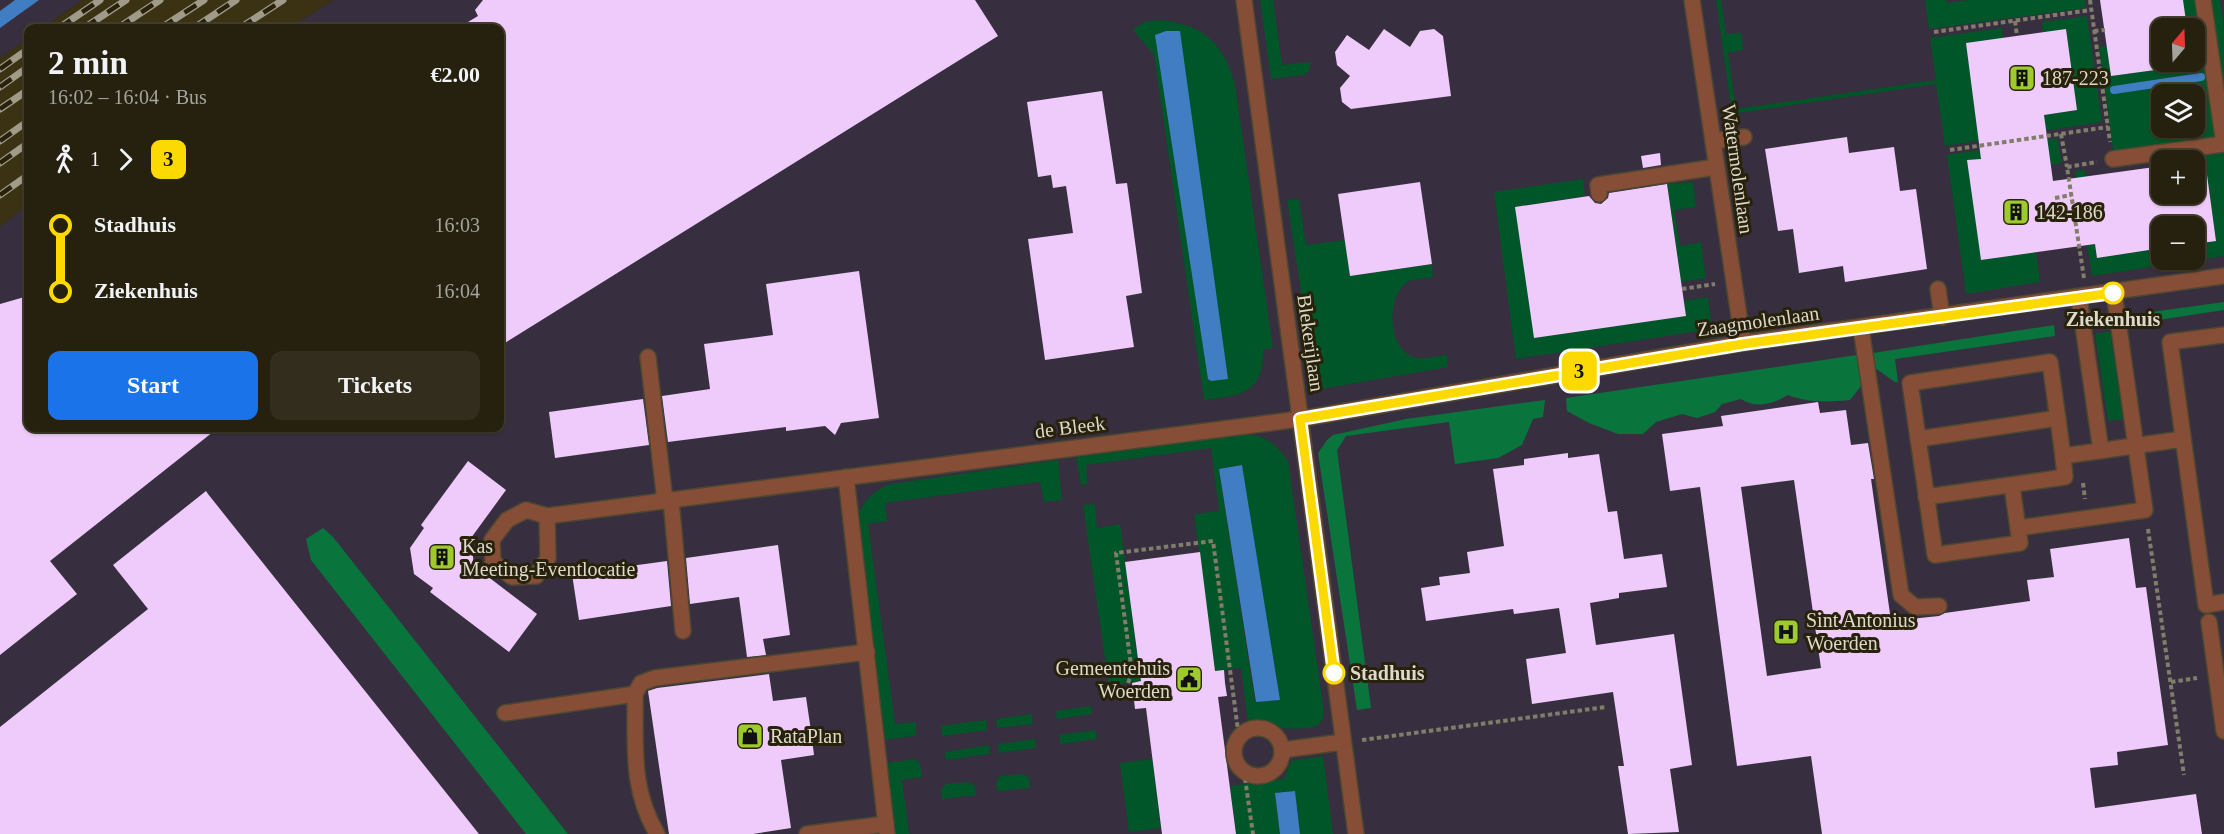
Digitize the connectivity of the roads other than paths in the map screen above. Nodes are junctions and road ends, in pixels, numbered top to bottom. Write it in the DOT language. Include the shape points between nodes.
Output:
graph roads {
  1 [pos="1244,0"];
  2 [pos="1692,0"];
  3 [pos="2203,0"];
  4 [pos="1744,137"];
  5 [pos="1713,141"];
  6 [pos="2224,144"];
  7 [pos="2113,159"];
  8 [pos="1716,167"];
  9 [pos="1599,194"];
  10 [pos="2224,276"];
  11 [pos="1938,289"];
  12 [pos="2114,293"];
  13 [pos="2083,297"];
  14 [pos="1942,317"];
  15 [pos="1861,328"];
  16 [pos="2224,335"];
  17 [pos="1743,344"];
  18 [pos="648,357"];
  19 [pos="2058,418"];
  20 [pos="1300,419"];
  21 [pos="1918,439"];
  22 [pos="2183,439"];
  23 [pos="2136,446"];
  24 [pos="2101,451"];
  25 [pos="2063,456"];
  26 [pos="846,477"];
  27 [pos="2012,486"];
  28 [pos="1926,497"];
  29 [pos="668,500"];
  30 [pos="547,516"];
  31 [pos="2018,528"];
  32 [pos="2224,602"];
  33 [pos="1939,606"];
  34 [pos="2209,622"];
  35 [pos="683,632"];
  36 [pos="867,652"];
  37 [pos="634,694"];
  38 [pos="505,712"];
  39 [pos="2224,731"];
  40 [pos="1343,742"];
  41 [pos="1282,750"];
  42 [pos="886,829"];
  43 [pos="657,834"];
  44 [pos="807,834"];
  45 [pos="1356,834"];
  1 -- 20 [label="street, Blekerijlaan"];
  2 -- 5 [label="street, Watermolenlaan"];
  3 -- 6 [label="street"];
  4 -- 5 [label="street"];
  5 -- 8 [label="street, Watermolenlaan"];
  6 -- 7 [label="street"];
  8 -- 9 [label="street" via="1598,185"];
  8 -- 17 [label="street, Watermolenlaan"];
  10 -- 12 [label="street, Zaagmolenlaan"];
  11 -- 14 [label="street"];
  12 -- 13 [label="street, Zaagmolenlaan"];
  12 -- 23 [label="street"];
  13 -- 14 [label="street, Zaagmolenlaan"];
  13 -- 24 [label="street"];
  14 -- 15 [label="street, Zaagmolenlaan"];
  15 -- 17 [label="street, Zaagmolenlaan"];
  15 -- 33 [label="street" via="1901,595 1916,607"];
  16 -- 22 [label="street" via="2170,342"];
  17 -- 20 [label="street, Zaagmolenlaan"];
  18 -- 29 [label="street"];
  19 -- 21 [label="street"];
  19 -- 21 [label="street" via="2050,362 1921,381 1910,383"];
  19 -- 25 [label="street"];
  20 -- 26 [label="street, de Bleek"];
  20 -- 40 [label="street, Blekerijlaan"];
  21 -- 28 [label="street"];
  22 -- 23 [label="street"];
  22 -- 32 [label="street" via="2206,605"];
  23 -- 24 [label="street"];
  23 -- 31 [label="street" via="2145,510"];
  24 -- 25 [label="street"];
  25 -- 27 [label="street" via="2065,477"];
  26 -- 29 [label="street, de Bleek"];
  26 -- 36 [label="street"];
  27 -- 28 [label="street"];
  27 -- 31 [label="street"];
  28 -- 31 [label="street" via="1935,555 2020,543"];
  29 -- 30 [label="street, de Bleek"];
  29 -- 35 [label="street"];
  30 -- 30 [label="street, de Bleek" via="525,504 492,540 493,562 512,577 536,576 548,558"];
  34 -- 39 [label="street"];
  36 -- 37 [label="street" via="655,678 641,683"];
  36 -- 42 [label="street"];
  37 -- 38 [label="street"];
  37 -- 43 [label="street" via="637,783"];
  40 -- 41 [label="street"];
  40 -- 45 [label="street, Blekerijlaan"];
  41 -- 41 [label="street" via="1277,737 1265,729 1250,730 1239,738 1234,752 1239,766 1258,776 1278,766"];
  42 -- 44 [label="street"];
}
